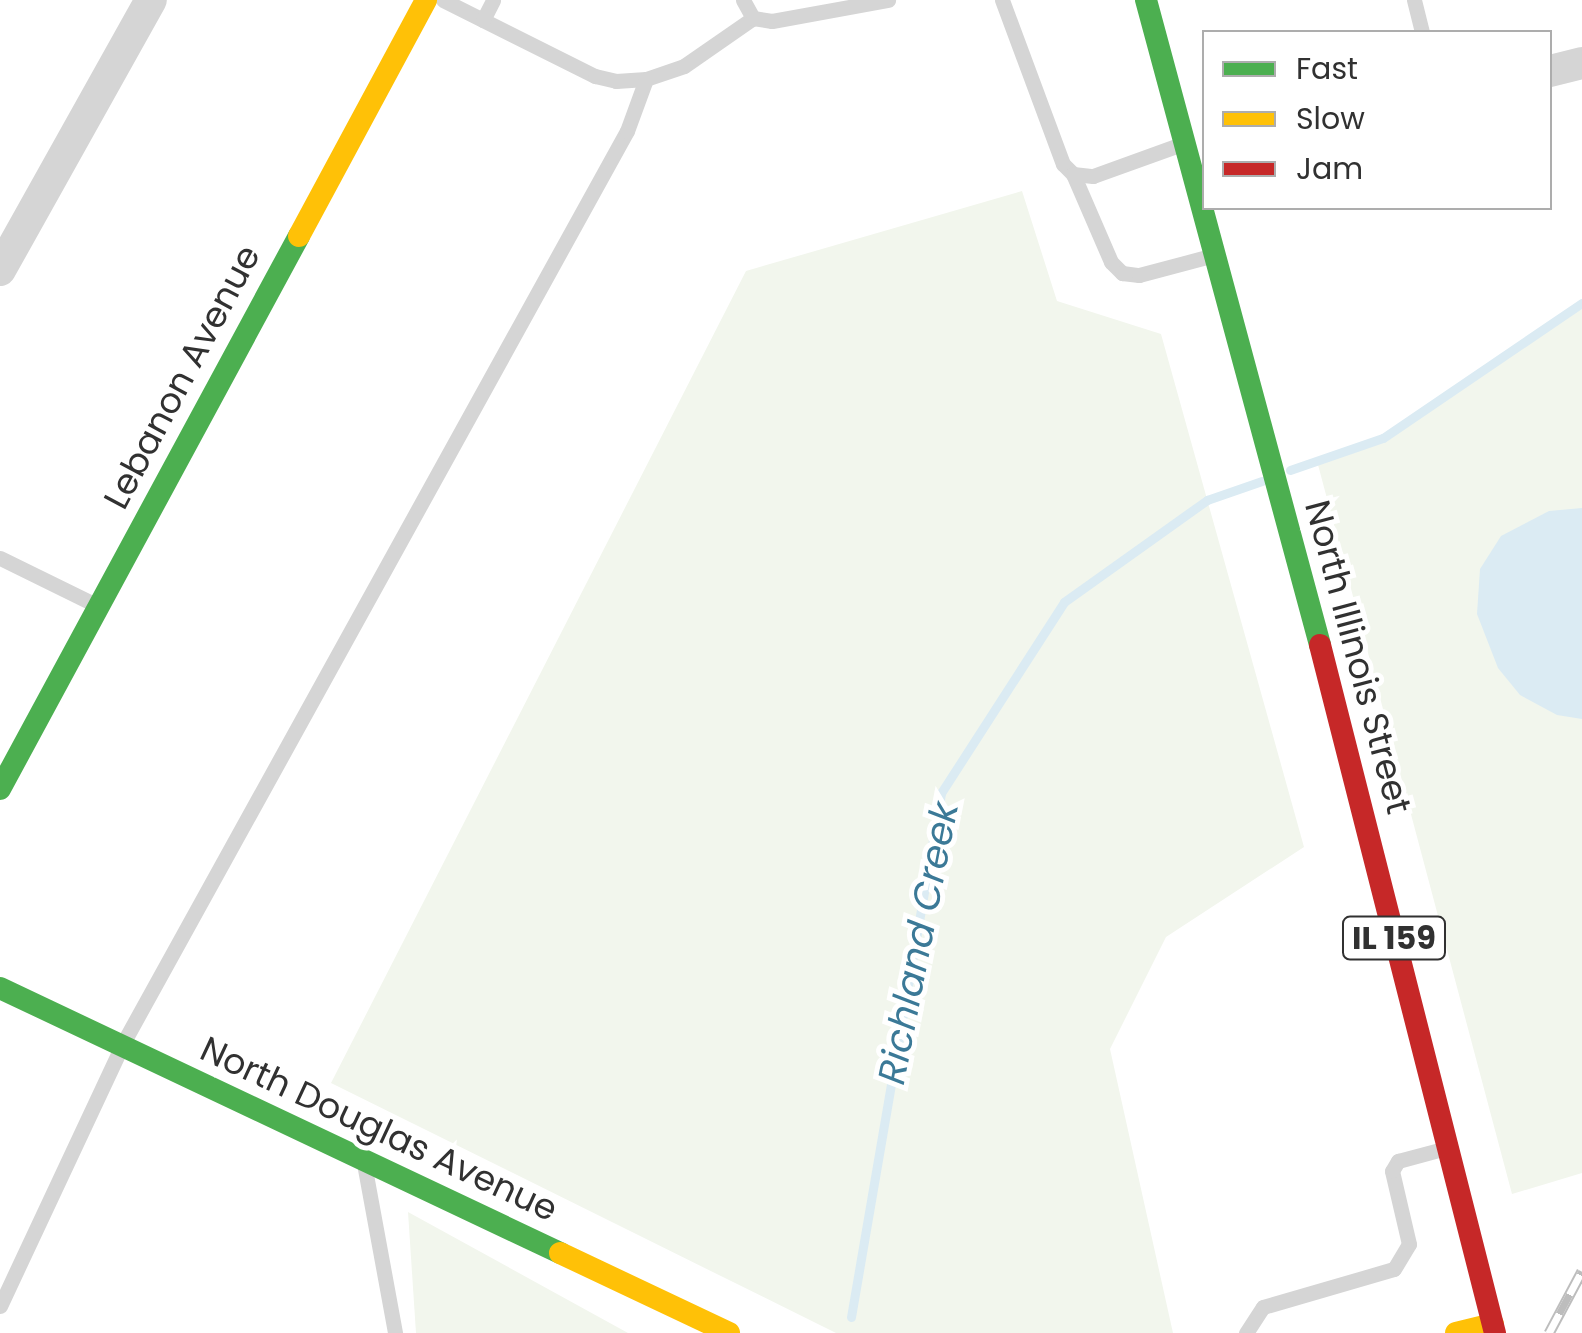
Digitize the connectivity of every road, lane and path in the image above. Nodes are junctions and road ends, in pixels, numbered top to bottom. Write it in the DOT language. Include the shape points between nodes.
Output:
graph roads {
  1 [pos="151,0"];
  2 [pos="426,0"];
  3 [pos="443,0"];
  4 [pos="494,0"];
  5 [pos="742,0"];
  6 [pos="888,0"];
  7 [pos="1002,0"];
  8 [pos="1146,0"];
  9 [pos="1414,0"];
  10 [pos="752,18"];
  11 [pos="483,20"];
  12 [pos="1422,30"];
  13 [pos="1582,63"];
  14 [pos="1552,70"];
  15 [pos="646,78"];
  16 [pos="1186,143"];
  17 [pos="1073,174"];
  18 [pos="1202,202"];
  19 [pos="1204,210"];
  20 [pos="1216,254"];
  21 [pos="0,270"];
  22 [pos="0,558"];
  23 [pos="98,606"];
  24 [pos="0,789"];
  25 [pos="0,988"];
  26 [pos="122,1045"];
  27 [pos="1448,1148"];
  28 [pos="363,1160"];
  29 [pos="0,1306"];
  30 [pos="1494,1328"];
  31 [pos="395,1333"];
  32 [pos="728,1333"];
  33 [pos="1246,1333"];
  34 [pos="1456,1333"];
  1 -- 21 [label="street"];
  2 -- 23 [label="main road, Lebanon Avenue"];
  3 -- 11 [label="lane"];
  4 -- 11 [label="lane"];
  5 -- 10 [label="lane"];
  6 -- 10 [label="lane" via="772,21"];
  7 -- 17 [label="lane" via="1063,164"];
  8 -- 16 [label="main road, North Illinois Street / IL 159"];
  9 -- 12 [label="lane"];
  10 -- 15 [label="lane" via="684,66"];
  11 -- 15 [label="lane" via="595,76"];
  13 -- 14 [label="street"];
  15 -- 26 [label="lane" via="627,131"];
  16 -- 17 [label="lane" via="1093,176"];
  16 -- 18 [label="main road, North Illinois Street / IL 159"];
  17 -- 20 [label="lane" via="1111,262 1122,272 1139,274"];
  19 -- 20 [label="main road, North Illinois Street / IL 159"];
  20 -- 27 [label="main road, North Illinois Street / IL 159"];
  22 -- 23 [label="lane"];
  23 -- 24 [label="main road, Lebanon Avenue"];
  25 -- 26 [label="main road, North Douglas Avenue"];
  26 -- 28 [label="main road, North Douglas Avenue"];
  26 -- 29 [label="lane"];
  27 -- 30 [label="main road, North Illinois Street / IL 159"];
  27 -- 33 [label="lane" via="1398,1161 1392,1171 1410,1244 1394,1268 1263,1307"];
  28 -- 31 [label="lane"];
  28 -- 32 [label="main road, North Douglas Avenue"];
  30 -- 34 [label="main road"];
}
